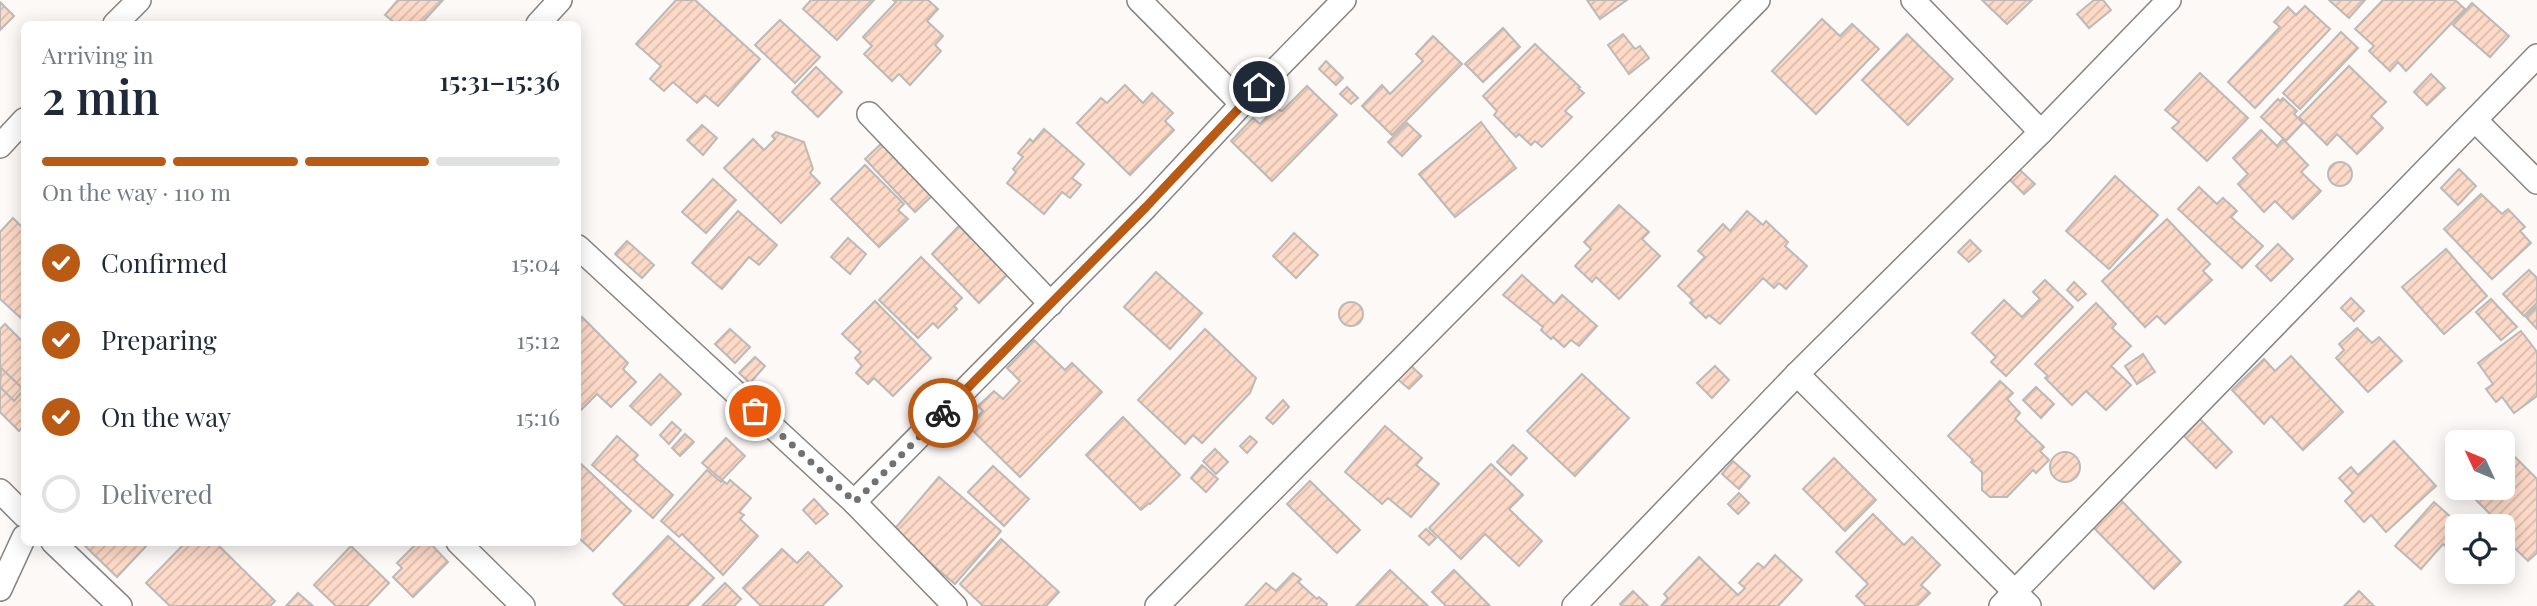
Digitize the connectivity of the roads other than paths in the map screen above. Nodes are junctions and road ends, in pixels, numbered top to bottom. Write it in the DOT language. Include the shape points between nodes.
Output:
graph roads {
  1 [pos="139,0"];
  2 [pos="560,0"];
  3 [pos="1139,0"];
  4 [pos="1344,0"];
  5 [pos="1758,0"];
  6 [pos="1913,0"];
  7 [pos="2169,0"];
  8 [pos="118,21"];
  9 [pos="541,21"];
  10 [pos="2537,56"];
  11 [pos="1242,104"];
  12 [pos="869,114"];
  13 [pos="2475,120"];
  14 [pos="21,128"];
  15 [pos="2041,132"];
  16 [pos="0,146"];
  17 [pos="2537,182"];
  18 [pos="581,250"];
  19 [pos="1051,304"];
  20 [pos="1797,374"];
  21 [pos="0,491"];
  22 [pos="855,502"];
  23 [pos="21,512"];
  24 [pos="21,544"];
  25 [pos="57,546"];
  26 [pos="461,546"];
  27 [pos="0,589"];
  28 [pos="2015,601"];
  29 [pos="120,606"];
  30 [pos="523,606"];
  31 [pos="955,606"];
  32 [pos="1157,606"];
  33 [pos="1574,606"];
  1 -- 8 [label="street"];
  2 -- 9 [label="street"];
  3 -- 11 [label="street"];
  4 -- 11 [label="street"];
  5 -- 32 [label="street"];
  6 -- 15 [label="street"];
  7 -- 15 [label="street"];
  10 -- 13 [label="street"];
  11 -- 19 [label="street"];
  12 -- 19 [label="street"];
  13 -- 17 [label="street"];
  13 -- 28 [label="street"];
  14 -- 16 [label="street"];
  15 -- 20 [label="street"];
  18 -- 22 [label="street"];
  19 -- 22 [label="street"];
  20 -- 28 [label="street"];
  20 -- 33 [label="street"];
  21 -- 23 [label="street"];
  22 -- 31 [label="street"];
  24 -- 27 [label="street"];
  25 -- 29 [label="street"];
  26 -- 30 [label="street"];
}
